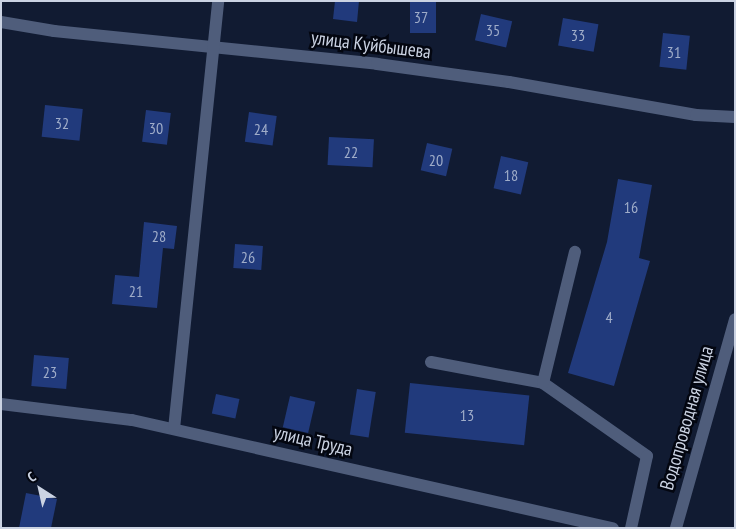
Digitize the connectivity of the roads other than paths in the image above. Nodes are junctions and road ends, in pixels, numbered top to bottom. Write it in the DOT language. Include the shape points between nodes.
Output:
graph roads {
  1 [pos="218,1"];
  2 [pos="1,22"];
  3 [pos="214,46"];
  4 [pos="735,117"];
  5 [pos="575,252"];
  6 [pos="735,319"];
  7 [pos="431,362"];
  8 [pos="543,383"];
  9 [pos="1,404"];
  10 [pos="174,429"];
  11 [pos="613,528"];
  12 [pos="630,528"];
  13 [pos="676,528"];
  1 -- 3 [label="street"];
  2 -- 3 [label="street, улица Куйбышева" via="54,31"];
  3 -- 4 [label="street, улица Куйбышева" via="377,64 509,82 696,115"];
  3 -- 10 [label="street"];
  5 -- 8 [label="street"];
  6 -- 13 [label="street, Водопроводная улица"];
  7 -- 8 [label="street"];
  8 -- 12 [label="street" via="647,456"];
  9 -- 10 [label="street, улица Труда" via="132,420"];
  10 -- 11 [label="street, улица Труда"];
}
